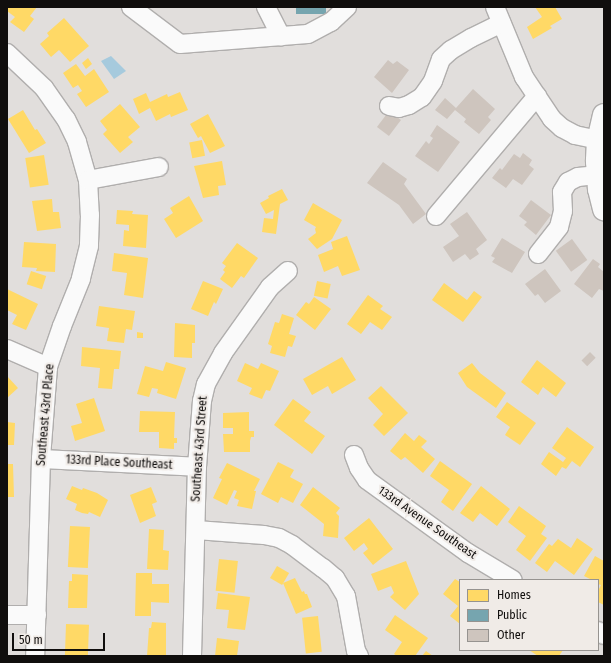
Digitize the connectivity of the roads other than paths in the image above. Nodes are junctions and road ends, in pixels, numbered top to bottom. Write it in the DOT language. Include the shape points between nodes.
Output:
graph roads {
  1 [pos="131,7"];
  2 [pos="266,7"];
  3 [pos="347,7"];
  4 [pos="495,7"];
  5 [pos="502,23"];
  6 [pos="281,36"];
  7 [pos="7,53"];
  8 [pos="537,96"];
  9 [pos="389,106"];
  10 [pos="604,115"];
  11 [pos="598,140"];
  12 [pos="159,166"];
  13 [pos="598,176"];
  14 [pos="88,180"];
  15 [pos="604,209"];
  16 [pos="436,216"];
  17 [pos="538,254"];
  18 [pos="288,271"];
  19 [pos="7,349"];
  20 [pos="48,367"];
  21 [pos="354,455"];
  22 [pos="41,459"];
  23 [pos="198,467"];
  24 [pos="196,530"];
  25 [pos="511,579"];
  26 [pos="7,615"];
  27 [pos="37,615"];
  28 [pos="35,656"];
  29 [pos="192,656"];
  30 [pos="360,656"];
  1 -- 6 [label="street" via="180,44"];
  2 -- 6 [label="street"];
  3 -- 6 [label="street" via="331,22 308,34"];
  4 -- 5 [label="street"];
  5 -- 8 [label="street" via="524,77"];
  5 -- 9 [label="street" via="471,38 441,59 433,81 422,97 399,108"];
  7 -- 14 [label="street, Southeast 43rd Place" via="44,88 66,119 77,142"];
  8 -- 11 [label="street" via="552,119 562,128 575,135"];
  8 -- 16 [label="street"];
  10 -- 11 [label="main road"];
  11 -- 13 [label="main road"];
  12 -- 14 [label="street"];
  13 -- 15 [label="main road"];
  13 -- 17 [label="street" via="578,177 568,182 562,192 559,227"];
  14 -- 20 [label="street, Southeast 43rd Place" via="89,246 81,280"];
  18 -- 23 [label="street, Southeast 43rd Street" via="270,287 213,368 202,401"];
  19 -- 20 [label="street"];
  20 -- 22 [label="street, Southeast 43rd Place"];
  21 -- 25 [label="street, 133rd Avenue Southeast" via="367,480 468,553"];
  22 -- 23 [label="street, 133rd Place Southeast"];
  22 -- 27 [label="street, Southeast 43rd Place"];
  23 -- 24 [label="street, Southeast 43rd Street"];
  24 -- 29 [label="street, Southeast 43rd Street"];
  24 -- 30 [label="street" via="264,535 292,544 334,578 346,596 356,650"];
  26 -- 27 [label="street"];
  27 -- 28 [label="street, Southeast 43rd Place"];
}
